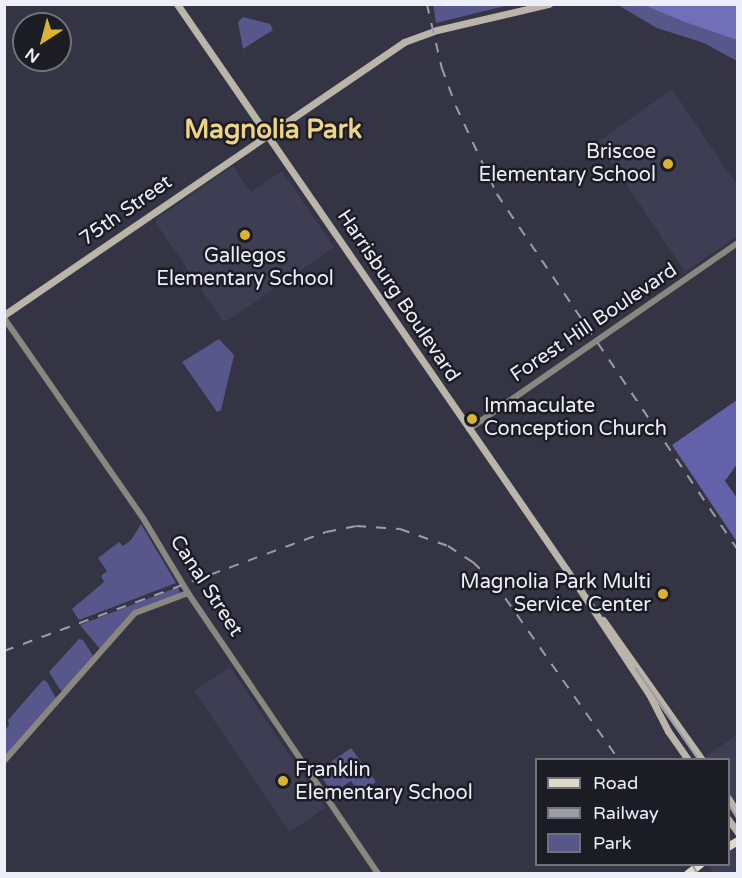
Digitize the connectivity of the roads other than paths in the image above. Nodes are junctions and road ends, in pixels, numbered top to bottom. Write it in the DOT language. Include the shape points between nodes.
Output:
graph roads {
  1 [pos="177,4"];
  2 [pos="533,4"];
  3 [pos="549,4"];
  4 [pos="518,11"];
  5 [pos="268,136"];
  6 [pos="738,243"];
  7 [pos="4,317"];
  8 [pos="469,429"];
  9 [pos="188,593"];
  10 [pos="592,607"];
  11 [pos="687,758"];
  12 [pos="701,758"];
  13 [pos="4,761"];
  14 [pos="730,800"];
  15 [pos="738,814"];
  16 [pos="378,873"];
  1 -- 5 [label="main road, Harrisburg Boulevard"];
  2 -- 4 [label="main road"];
  3 -- 4 [label="main road"];
  4 -- 5 [label="main road, 75th Street" via="404,42"];
  5 -- 7 [label="main road, 75th Street"];
  5 -- 8 [label="main road, Harrisburg Boulevard"];
  6 -- 8 [label="street, Forest Hill Boulevard"];
  7 -- 9 [label="street, Canal Street" via="143,518"];
  8 -- 10 [label="main road, Harrisburg Boulevard"];
  9 -- 13 [label="street" via="135,613"];
  9 -- 16 [label="street, Canal Street"];
  10 -- 11 [label="main road, Harrisburg Boulevard"];
  10 -- 12 [label="main road, Harrisburg Boulevard" via="616,634"];
  14 -- 15 [label="main road"];
}
